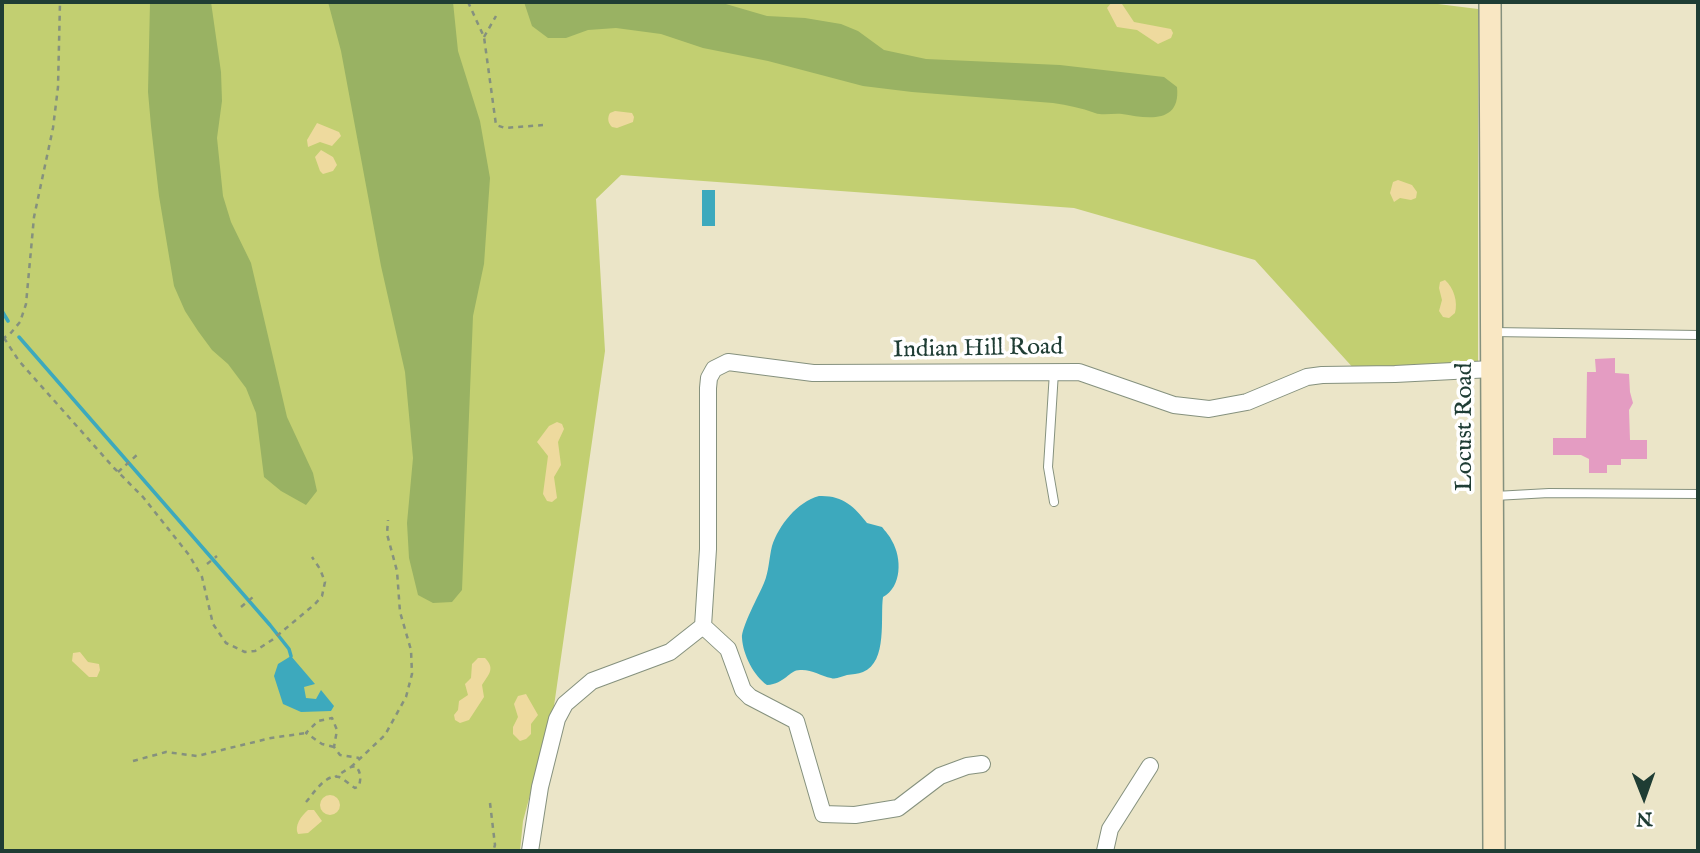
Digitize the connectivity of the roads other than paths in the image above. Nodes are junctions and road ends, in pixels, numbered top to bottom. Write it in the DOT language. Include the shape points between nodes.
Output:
graph roads {
  1 [pos="1490,2"];
  2 [pos="1492,332"];
  3 [pos="1698,335"];
  4 [pos="1492,369"];
  5 [pos="1054,372"];
  6 [pos="1698,494"];
  7 [pos="1493,496"];
  8 [pos="1054,502"];
  9 [pos="704,626"];
  10 [pos="982,764"];
  11 [pos="1150,766"];
  12 [pos="530,851"];
  13 [pos="1105,851"];
  14 [pos="1494,851"];
  1 -- 2 [label="street, Locust Road"];
  2 -- 3 [label="lane"];
  2 -- 4 [label="street, Locust Road"];
  4 -- 5 [label="street, Indian Hill Road" via="1307,377 1247,402 1209,409 1174,405 1089,374"];
  4 -- 7 [label="street, Locust Road"];
  5 -- 8 [label="lane" via="1048,467"];
  5 -- 9 [label="street, Indian Hill Road" via="824,373 738,362 714,369 708,388"];
  6 -- 7 [label="lane"];
  7 -- 14 [label="street, Locust Road"];
  9 -- 10 [label="street" via="728,649 743,690 796,721 823,814 855,815 898,808 940,776"];
  9 -- 12 [label="street" via="670,652 592,681 565,704 540,787"];
  11 -- 13 [label="street" via="1110,829"];
}
